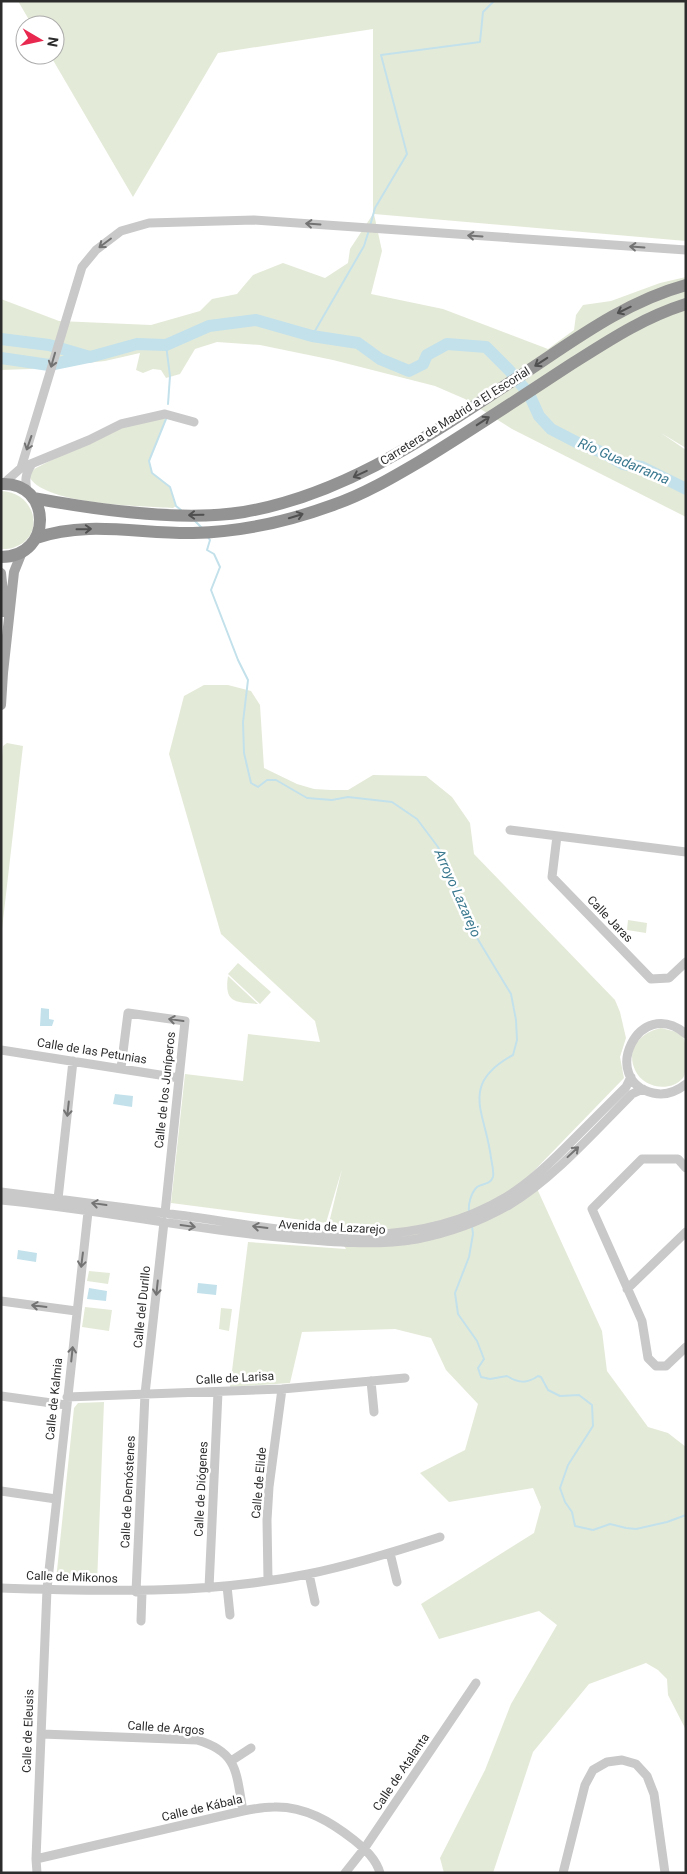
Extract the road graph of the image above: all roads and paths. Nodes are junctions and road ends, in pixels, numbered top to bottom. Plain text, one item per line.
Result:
1 (686, 250) edge
2 (686, 285) edge
3 (686, 304) edge
4 (194, 422) dead end
5 (34, 462) junction
6 (21, 468) junction
7 (2, 484) edge
8 (30, 495) junction
9 (36, 538) junction
10 (22, 552) junction
11 (1, 557) edge
12 (1, 573) edge
13 (1, 631) edge
14 (1, 705) edge
15 (510, 830) dead end
16 (557, 836) junction
17 (686, 852) edge
18 (686, 962) edge
19 (684, 1030) edge
20 (1, 1050) edge
21 (73, 1061) junction
22 (121, 1068) junction
23 (631, 1077) junction
24 (179, 1078) junction
25 (684, 1088) edge
26 (643, 1089) junction
27 (686, 1168) edge
28 (535, 1183) junction
29 (1, 1192) edge
30 (58, 1199) junction
31 (1, 1200) edge
32 (88, 1212) junction
33 (164, 1218) junction
34 (686, 1232) edge
35 (628, 1289) junction
36 (1, 1302) edge
37 (76, 1311) junction
38 (686, 1347) edge
39 (404, 1378) dead end
40 (371, 1381) junction
41 (282, 1389) junction
42 (218, 1392) junction
43 (145, 1394) junction
44 (1, 1396) edge
45 (66, 1401) junction
46 (374, 1412) dead end
47 (1, 1491) edge
48 (56, 1499) junction
49 (440, 1538) dead end
50 (390, 1553) junction
51 (309, 1574) junction
52 (268, 1580) junction
53 (397, 1582) dead end
54 (227, 1586) junction
55 (1, 1588) edge
56 (209, 1588) junction
57 (47, 1589) junction
58 (138, 1592) junction
59 (315, 1602) dead end
60 (230, 1616) dead end
61 (141, 1621) dead end
62 (476, 1683) dead end
63 (42, 1734) junction
64 (251, 1748) dead end
65 (231, 1761) junction
66 (243, 1810) junction
67 (364, 1849) junction
68 (36, 1859) junction
69 (37, 1873) edge
70 (344, 1873) edge
71 (380, 1873) edge
72 (563, 1873) edge
73 (665, 1873) edge

1 -> 6 street
2 -> 8 highway, Carretera de Madrid a El Escorial
9 -> 3 highway, Carretera de Madrid a El Escorial
4 - 5 street
5 - 6 street
5 - 8 street
6 - 7 street
7 - 8 highway, Carretera de Madrid a El Escorial
8 - 9 highway
9 - 10 highway
10 - 11 highway
10 - 14 main road
12 - 13 main road
15 - 16 street
16 - 17 street
16 - 18 street, Calle Jaras
19 - 23 street
20 - 21 street, Calle de las Petunias
21 - 22 street, Calle de las Petunias
21 -> 30 street
22 - 24 street, Calle de las Petunias
24 -> 22 street, Calle de los Juníperos
23 - 26 street
23 - 28 street, Avenida de Lazarejo
24 - 33 street, Calle de los Juníperos
25 - 26 street
28 -> 26 street, Avenida de Lazarejo
27 - 35 street
28 - 33 street, Avenida de Lazarejo
29 - 30 street, Avenida de Lazarejo
33 -> 30 street, Avenida de Lazarejo
31 - 32 street, Avenida de Lazarejo
32 - 33 street, Avenida de Lazarejo
32 -> 37 street, Calle de Kalmia
33 -> 43 street, Calle del Durillo
34 - 35 street
35 - 38 street
37 -> 36 street
45 -> 37 street, Calle de Kalmia
39 - 40 street, Calle de Larisa
40 - 41 street, Calle de Larisa
40 - 46 street
41 - 42 street, Calle de Larisa
41 - 52 street, Calle de Elide
42 - 43 street, Calle de Larisa
42 - 56 street, Calle de Diógenes
43 - 45 street, Calle de Larisa
43 - 58 street, Calle de Demóstenes
44 - 45 street, Calle de Larisa
45 - 48 street, Calle de Kalmia
47 - 48 street
48 - 57 street, Calle de Kalmia
49 - 50 street, Calle de Mikonos
50 - 51 street, Calle de Mikonos
50 - 53 street
51 - 52 street, Calle de Mikonos
51 - 59 street
52 - 54 street, Calle de Mikonos
54 - 56 street, Calle de Mikonos
54 - 60 street
55 - 57 street, Calle de Mikonos
56 - 58 street, Calle de Mikonos
57 - 58 street, Calle de Mikonos
57 - 63 street, Calle de Eleusis
58 - 61 street
62 - 67 street, Calle de Atalanta
63 - 65 street, Calle de Argos
63 - 68 street, Calle de Eleusis
64 - 65 street
65 - 66 street
66 - 67 street, Calle de Kábala
66 - 68 street, Calle de Kábala
67 - 70 street, Calle de Atalanta
67 - 71 street, Calle de Kábala
68 - 69 street, Calle de Eleusis
72 - 73 street

